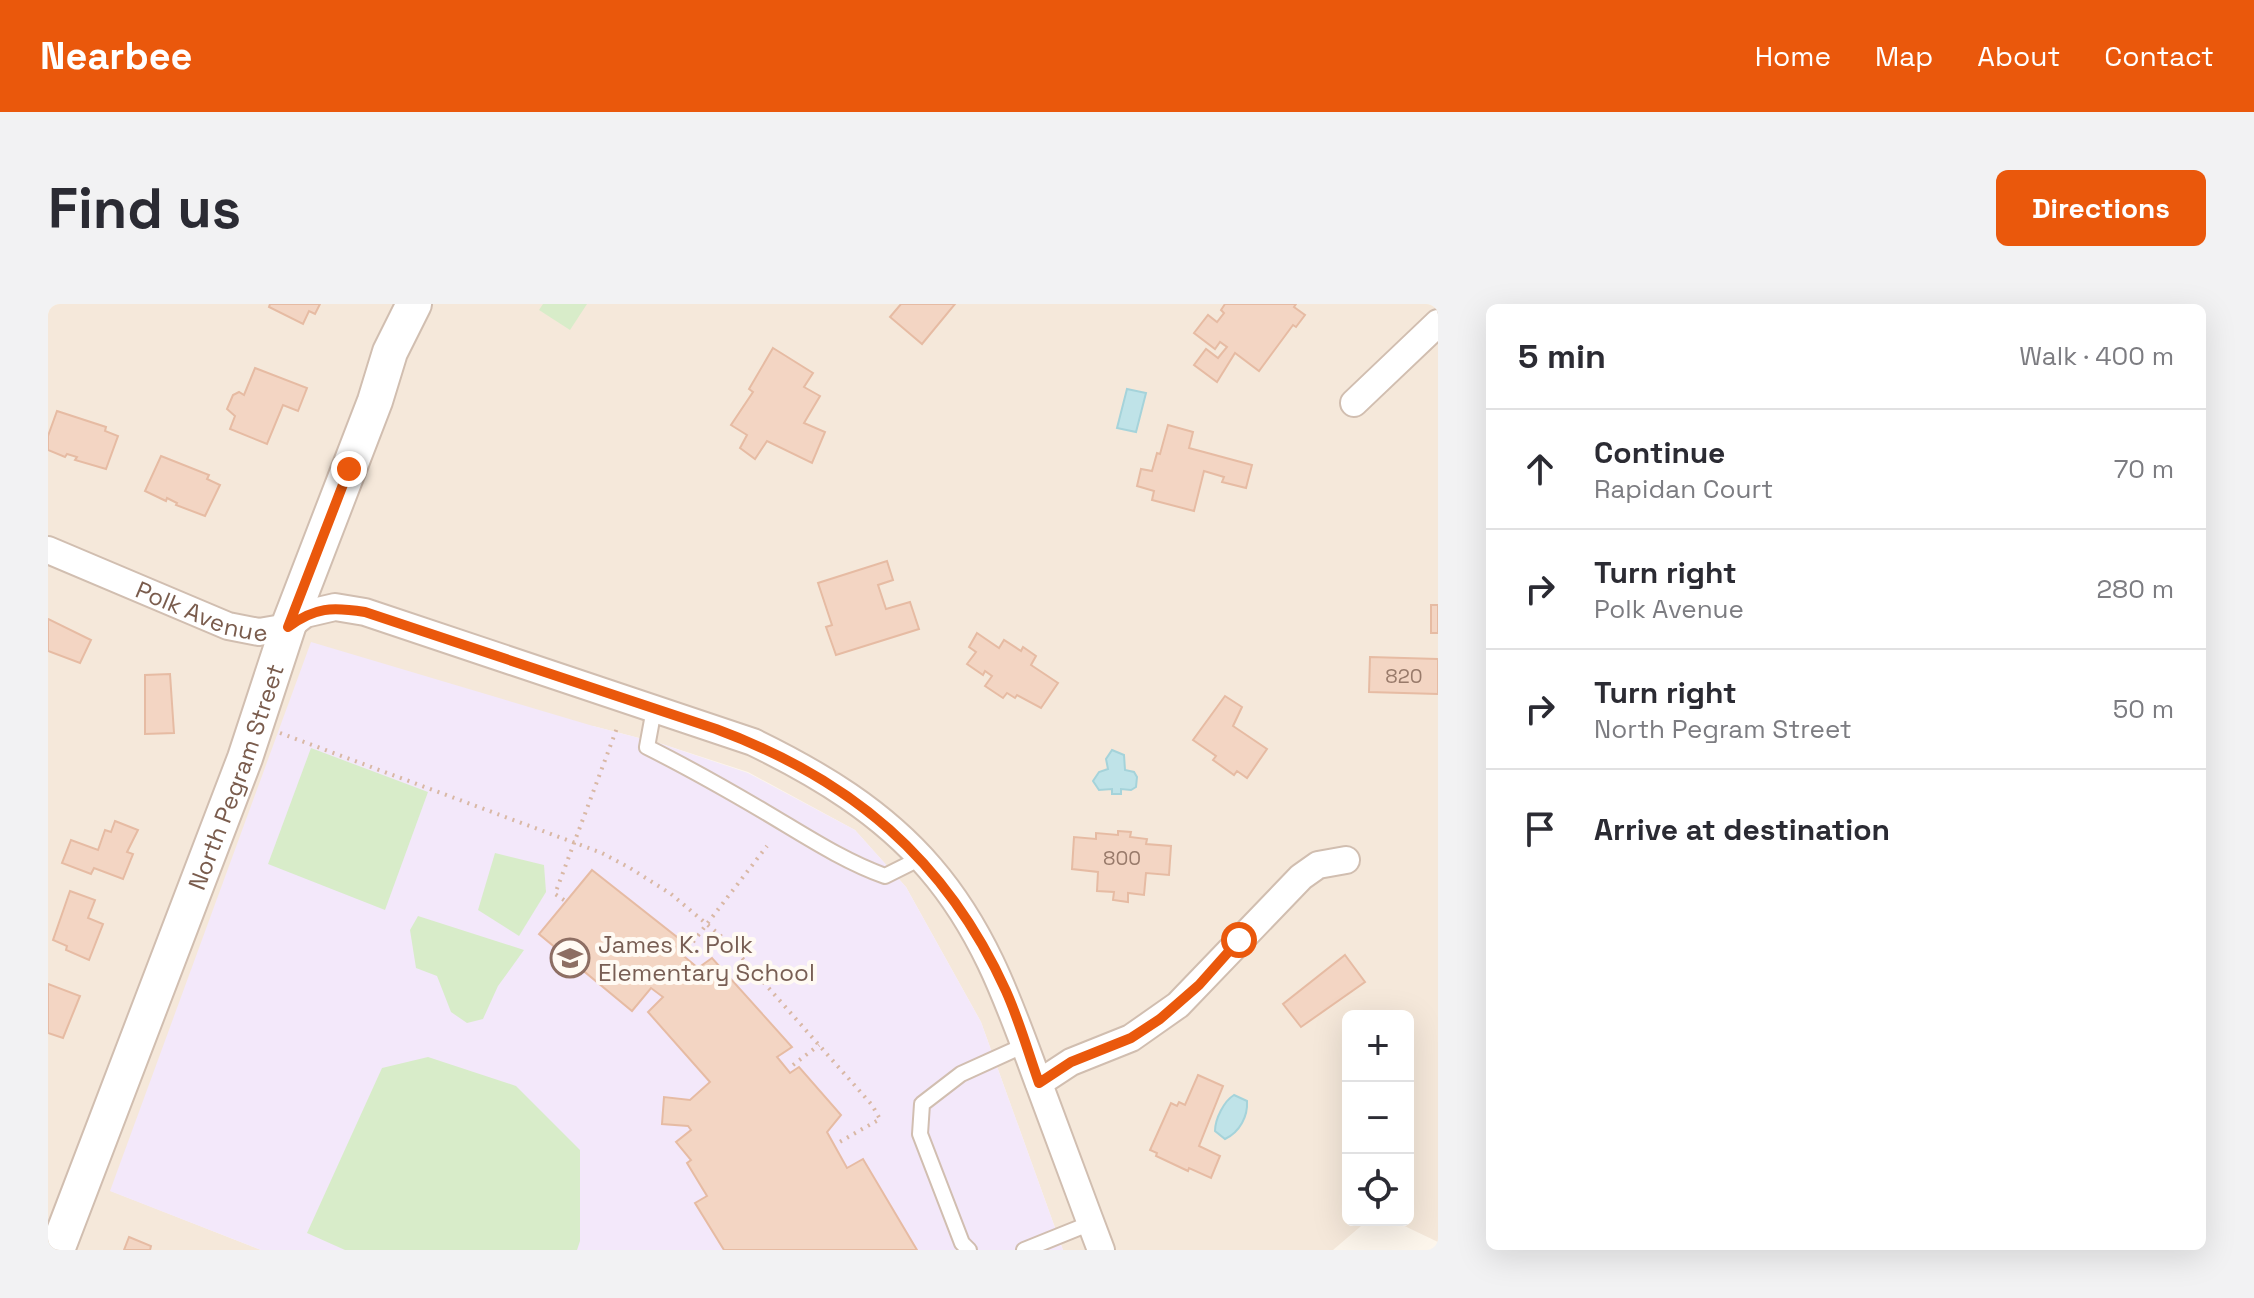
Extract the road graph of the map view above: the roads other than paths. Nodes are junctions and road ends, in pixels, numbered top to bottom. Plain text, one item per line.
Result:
1 (414, 304) edge
2 (1438, 323) edge
3 (1354, 403) dead end
4 (48, 550) edge
5 (288, 627) junction
6 (654, 709) junction
7 (921, 858) junction
8 (1346, 860) dead end
9 (1025, 1045) junction
10 (1039, 1083) junction
11 (1091, 1223) junction
12 (57, 1250) edge
13 (969, 1250) edge
14 (1024, 1250) edge
15 (1101, 1250) edge

1 - 5 street, North Pegram Street
2 - 3 street
4 - 5 street, Polk Avenue
5 - 6 street, Polk Avenue
5 - 12 street, North Pegram Street
6 - 7 street, Polk Avenue
6 - 7 lane
7 - 9 street, Polk Avenue
8 - 10 street
9 - 10 street, Polk Avenue
9 - 13 lane
10 - 11 street, Polk Avenue
11 - 14 lane
11 - 15 street, Polk Avenue

